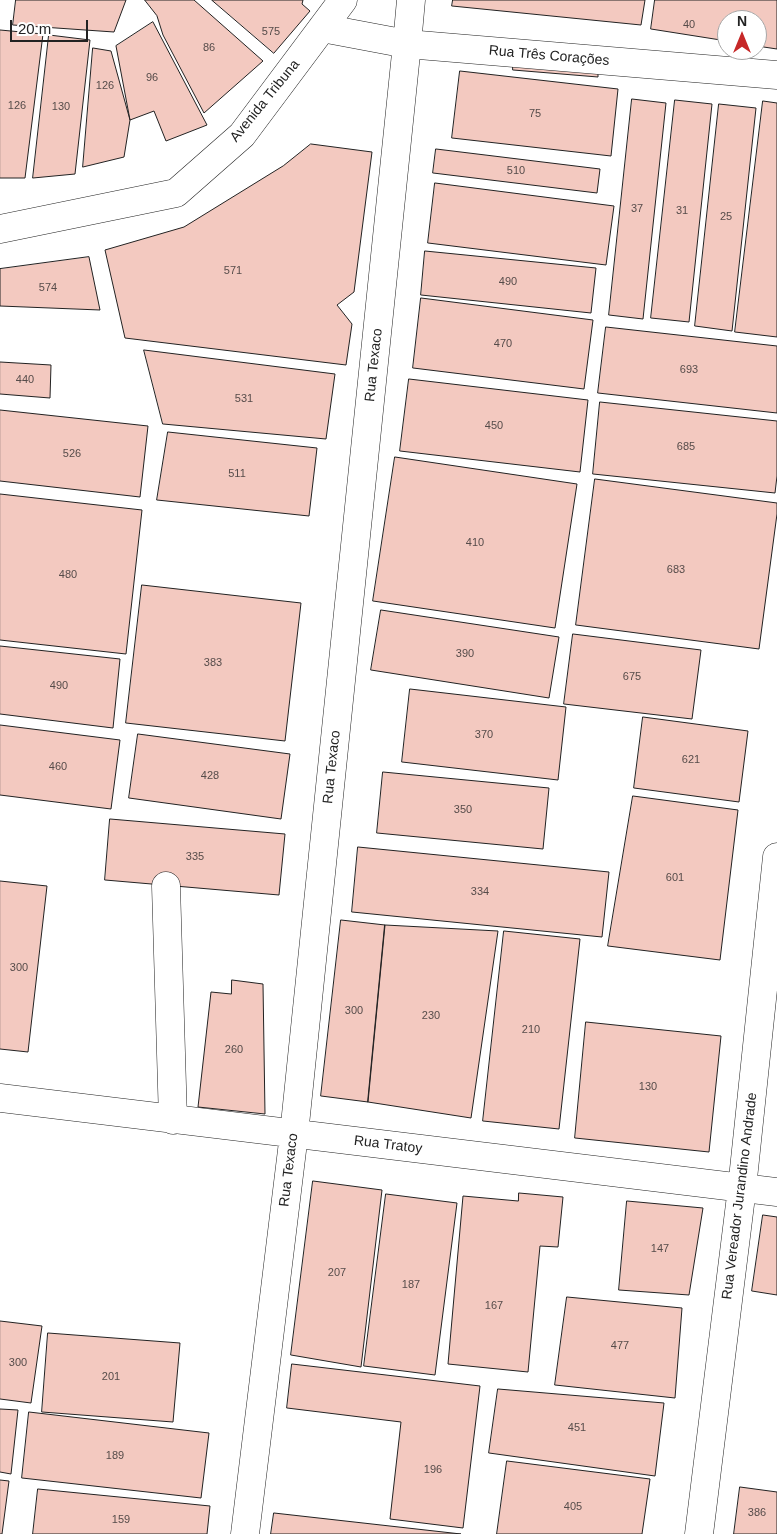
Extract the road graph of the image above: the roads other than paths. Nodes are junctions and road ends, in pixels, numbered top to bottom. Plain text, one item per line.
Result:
1 (343, 0) edge
2 (411, 0) edge
3 (322, 28) junction
4 (407, 44) junction
5 (777, 74) edge
6 (0, 229) edge
7 (777, 857) edge
8 (166, 886) dead end
9 (0, 1098) edge
10 (173, 1120) junction
11 (294, 1134) junction
12 (742, 1188) junction
13 (777, 1192) edge
14 (245, 1534) edge
15 (699, 1534) edge

1 - 3 street, Avenida Tribuna
2 - 4 street, Rua Texaco
3 - 4 street, Rua Três Corações
3 - 6 street, Avenida Tribuna
4 - 5 street, Rua Três Corações
4 - 11 street, Rua Texaco
7 - 12 street, Rua Vereador Jurandino Andrade
8 - 10 street
9 - 10 street, Rua Tratoy
10 - 11 street, Rua Tratoy
11 - 12 street, Rua Tratoy
11 - 14 street, Rua Texaco
12 - 13 street, Rua Tratoy
12 - 15 street, Rua Vereador Jurandino Andrade

